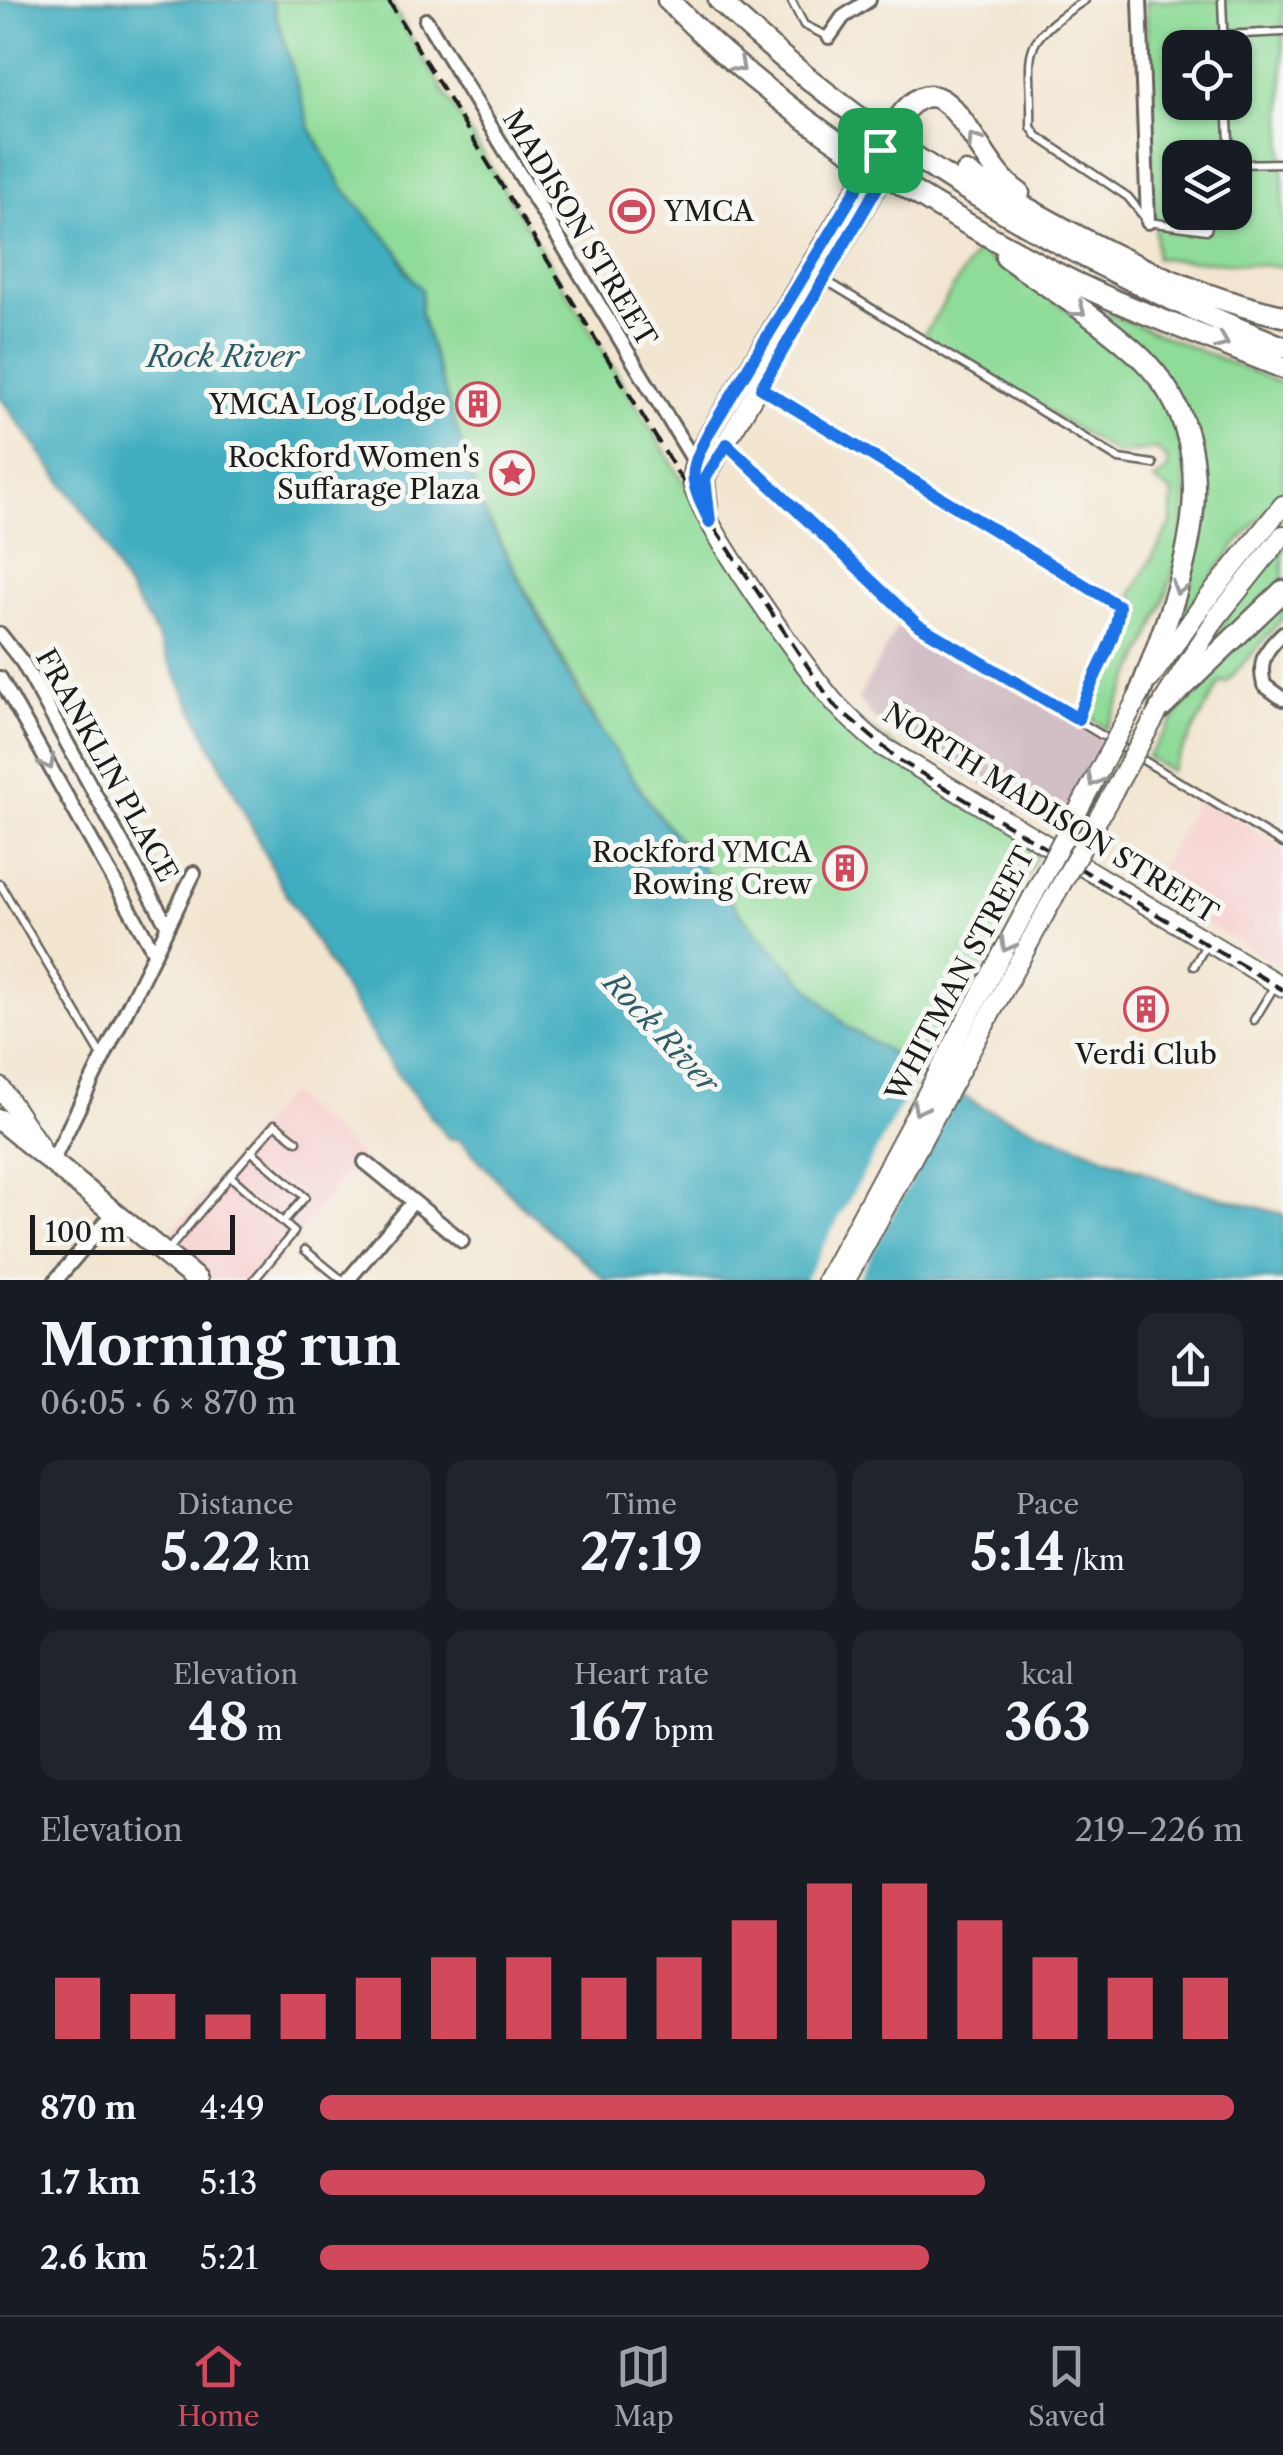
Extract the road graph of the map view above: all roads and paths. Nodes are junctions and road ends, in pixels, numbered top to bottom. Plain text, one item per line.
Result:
1 (668, 0) edge
2 (719, 0) edge
3 (790, 0) edge
4 (869, 0) edge
5 (1085, 0) edge
6 (1140, 0) edge
7 (1222, 0) edge
8 (426, 20) dead end
9 (1224, 30) edge
10 (1283, 32) edge
11 (1252, 34) edge
12 (830, 37) joint
13 (881, 156) junction
14 (1283, 163) edge
15 (1252, 164) edge
16 (914, 192) junction
17 (1148, 222) junction
18 (1162, 224) edge
19 (1100, 246) junction
20 (816, 274) junction
21 (1283, 316) edge
22 (1283, 347) edge
23 (1283, 368) edge
24 (742, 376) junction
25 (761, 388) junction
26 (710, 431) junction
27 (727, 444) junction
28 (694, 461) junction
29 (1153, 464) dead end
30 (1283, 505) edge
31 (710, 522) junction
32 (1283, 535) edge
33 (1283, 591) edge
34 (1119, 606) joint
35 (1283, 633) edge
36 (0, 634) edge
37 (0, 678) edge
38 (1140, 693) junction
39 (1283, 699) edge
40 (1160, 710) junction
41 (1078, 719) junction
42 (1283, 844) edge
43 (194, 873) dead end
44 (0, 884) edge
45 (1040, 903) junction
46 (167, 925) junction
47 (1208, 942) junction
48 (154, 952) junction
49 (1194, 966) dead end
50 (1280, 985) edge
51 (990, 995) junction
52 (1254, 1020) dead end
53 (103, 1059) junction
54 (0, 1087) edge
55 (2, 1125) edge
56 (297, 1141) dead end
57 (251, 1151) junction
58 (50, 1160) junction
59 (365, 1162) dead end
60 (230, 1176) junction
61 (413, 1202) junction
62 (113, 1213) junction
63 (283, 1222) junction
64 (462, 1241) dead end
65 (306, 1250) dead end
66 (165, 1254) junction
67 (56, 1280) edge
68 (197, 1280) edge
69 (254, 1280) edge
70 (345, 1280) edge
71 (827, 1280) edge
72 (846, 1280) edge

1 -> 13 main road
2 - 13 main road
3 - 12 lane
4 - 12 street
5 - 17 lane
6 - 17 street
7 - 9 lane
8 - 28 street, MADISON STREET
10 - 11 lane
13 - 16 main road
13 - 19 main road
19 -> 13 main road
13 - 20 main road
13 - 22 main road
14 - 15 lane
16 -> 23 main road
16 -> 38 main road
17 - 18 lane
19 - 21 main road
20 - 24 main road
20 - 25 main road
20 - 29 lane
24 - 25 street
24 - 26 main road
25 - 27 main road
25 - 34 street
26 - 27 lane
26 - 28 main road
27 - 31 main road
27 - 41 lane
28 - 31 main road, NORTH MADISON STREET
30 - 38 main road, WHITMAN STREET
31 - 47 main road, NORTH MADISON STREET
32 - 40 main road, WHITMAN STREET
33 - 40 main road
34 - 41 lane
35 - 39 street
36 - 46 street, FRANKLIN PLACE
37 -> 48 street, FRANKLIN PLACE
38 -> 45 main road, WHITMAN STREET, bridge
40 - 45 main road, WHITMAN STREET, bridge
41 - 42 lane
43 - 46 street, FRANKLIN PLACE
44 - 53 lane
45 - 51 main road, WHITMAN STREET
46 - 48 street, FRANKLIN PLACE
47 - 49 lane
47 - 50 main road, NORTH MADISON STREET
48 - 53 street, FRANKLIN PLACE
50 - 52 lane
51 -> 71 main road, WHITMAN STREET
51 - 72 main road, WHITMAN STREET
53 - 58 street, FRANKLIN PLACE
54 - 58 main road
55 - 58 main road
56 - 57 lane
57 - 60 lane
57 - 63 lane
58 - 62 main road
59 - 61 street
60 - 63 lane
60 - 66 lane
61 - 64 street
61 - 70 street
62 - 66 main road
62 - 67 street
63 - 69 lane
65 - 70 lane
66 - 68 main road

